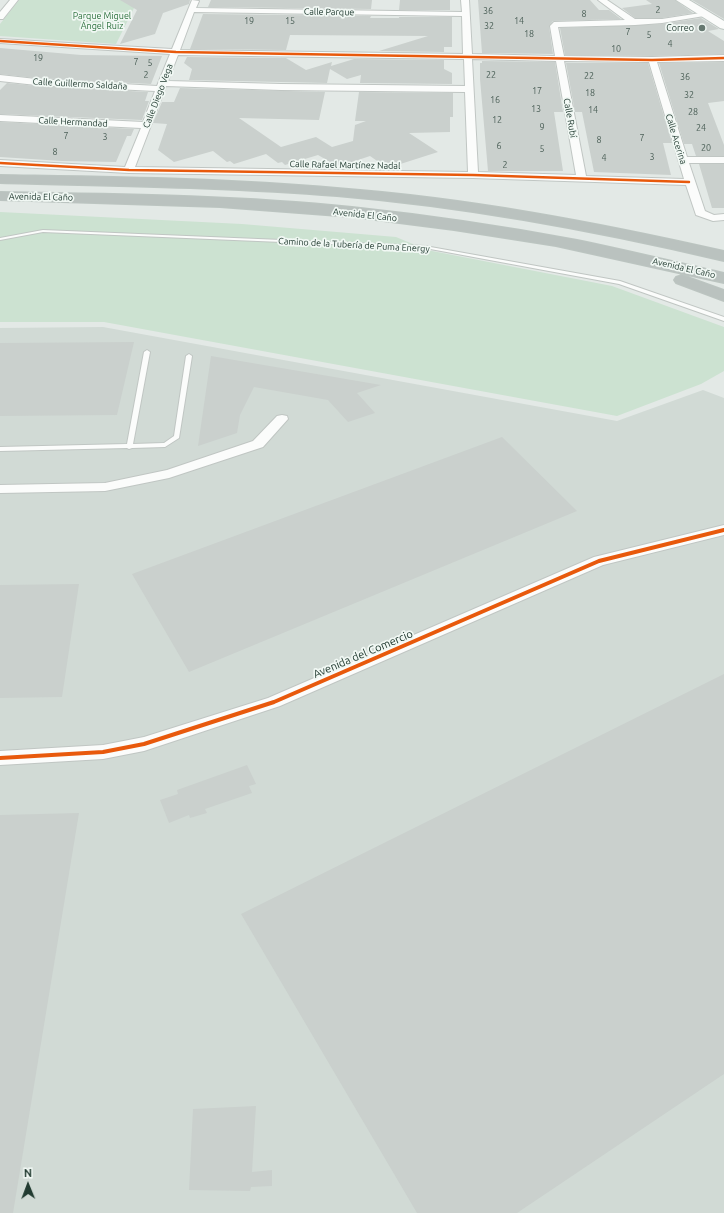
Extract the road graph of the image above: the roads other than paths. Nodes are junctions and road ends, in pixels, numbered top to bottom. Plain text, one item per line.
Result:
1 (196, 0) edge
2 (465, 0) edge
3 (602, 0) edge
4 (681, 0) edge
5 (11, 3) edge
6 (0, 6) edge
7 (192, 10) junction
8 (465, 14) junction
9 (704, 14) junction
10 (0, 17) edge
11 (635, 23) junction
12 (724, 26) edge
13 (0, 41) edge
14 (176, 52) junction
15 (468, 57) junction
16 (559, 58) junction
17 (724, 58) edge
18 (652, 60) junction
19 (0, 78) edge
20 (162, 86) junction
21 (470, 89) junction
22 (0, 118) edge
23 (147, 125) junction
24 (683, 160) junction
25 (724, 160) edge
26 (0, 163) edge
27 (129, 170) junction
28 (473, 175) junction
29 (581, 177) junction
30 (0, 179) edge
31 (689, 182) junction
32 (0, 196) edge
33 (724, 217) edge
34 (454, 225) junction
35 (0, 238) edge
36 (668, 242) junction
37 (724, 251) edge
38 (724, 256) edge
39 (724, 278) edge
40 (724, 296) edge
41 (724, 319) edge
42 (147, 352) dead end
43 (189, 356) dead end
44 (282, 419) dead end
45 (129, 447) junction
46 (0, 449) edge
47 (0, 489) edge
48 (724, 530) edge
49 (0, 758) edge

1 - 7 street, Calle Diego Vega
2 - 8 street
3 - 11 street
4 - 9 main road
5 - 6 street
5 - 10 street
7 - 8 street, Calle Parque
7 - 14 street, Calle Diego Vega
8 - 15 street
9 - 11 street
9 - 12 main road
11 - 16 street, Calle Rubí
13 - 14 street
14 - 15 street
14 - 20 street, Calle Diego Vega
15 - 16 street
15 - 21 street
16 - 18 street
16 - 29 street, Calle Rubí
17 - 18 street
18 - 24 street, Calle Acerina
19 - 20 street, Calle Guillermo Saldaña
20 - 21 street, Calle Guillermo Saldaña
20 - 23 street, Calle Diego Vega
21 - 28 street
22 - 23 street, Calle Hermandad
23 - 27 street, Calle Diego Vega
24 - 25 street
24 - 31 street, Calle Acerina
26 - 27 street, Calle Rafael Martínez Nadal
27 - 28 street, Calle Rafael Martínez Nadal
28 - 29 street, Calle Rafael Martínez Nadal
29 - 31 street, Calle Rafael Martínez Nadal
30 - 36 highway, Avenida El Caño
31 - 33 street, Calle Acerina
32 - 34 highway, Avenida El Caño
34 - 39 highway, Avenida El Caño
34 - 40 highway
35 - 41 lane, Camino de la Tubería de Puma Energy
36 - 37 highway
36 - 38 highway, Avenida El Caño
42 - 45 lane
43 - 45 lane
44 - 47 street
45 - 46 lane
48 - 49 street, Avenida del Comercio

